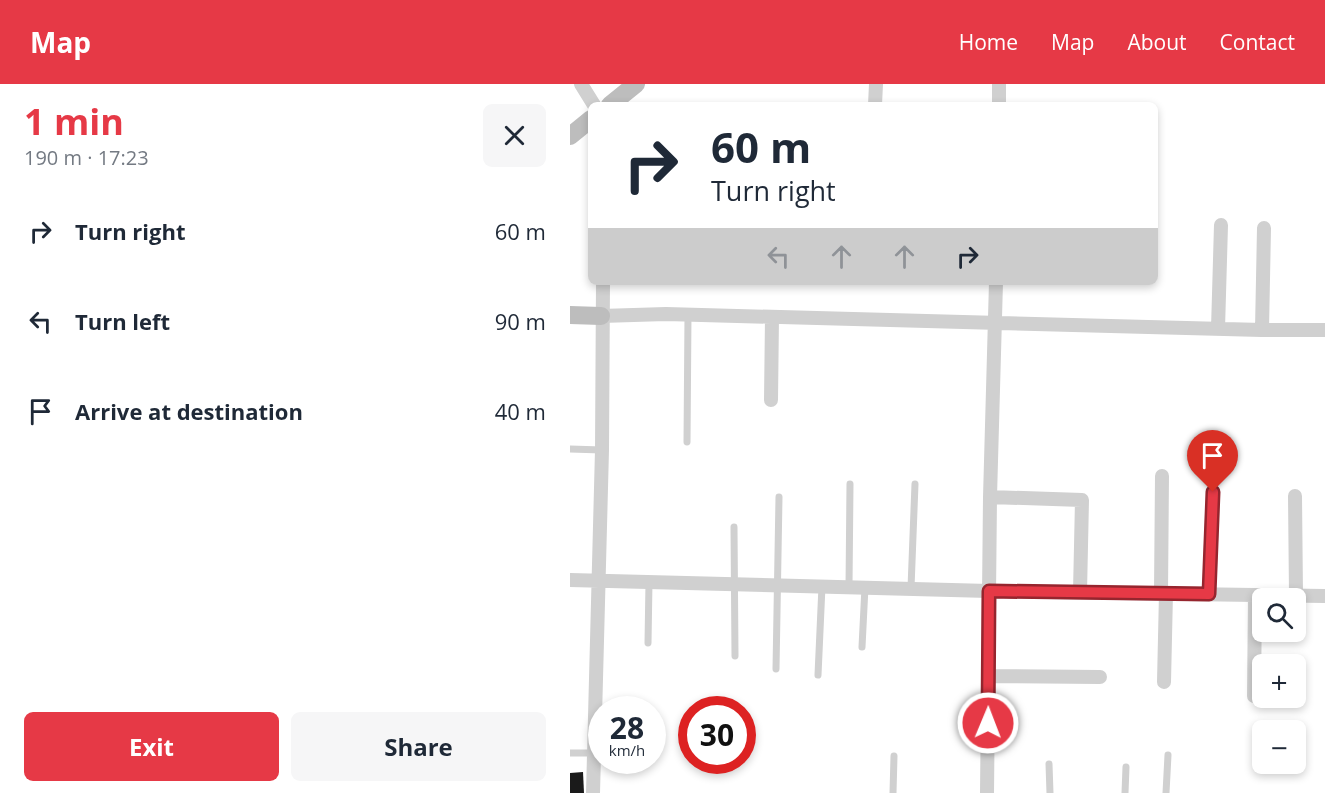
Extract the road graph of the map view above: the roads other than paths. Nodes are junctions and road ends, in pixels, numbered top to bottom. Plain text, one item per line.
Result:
1 (580, 84) edge
2 (636, 84) edge
3 (876, 84) edge
4 (999, 84) edge
5 (592, 102) edge
6 (620, 102) edge
7 (875, 102) edge
8 (999, 102) edge
9 (588, 121) edge
10 (570, 136) edge
11 (1221, 225) dead end
12 (1264, 228) dead end
13 (603, 285) edge
14 (996, 285) edge
15 (570, 315) edge
16 (688, 315) junction
17 (601, 316) junction
18 (772, 317) junction
19 (995, 323) junction
20 (1218, 329) junction
21 (1262, 330) junction
22 (1325, 330) edge
23 (771, 400) dead end
24 (687, 442) dead end
25 (570, 449) edge
26 (602, 450) junction
27 (1162, 476) dead end
28 (850, 484) dead end
29 (915, 484) dead end
30 (1213, 492) dead end
31 (1295, 496) dead end
32 (779, 497) dead end
33 (990, 497) junction
34 (734, 527) dead end
35 (570, 580) edge
36 (598, 581) junction
37 (649, 582) junction
38 (735, 584) junction
39 (777, 585) junction
40 (822, 586) junction
41 (849, 587) junction
42 (865, 587) junction
43 (911, 588) junction
44 (1296, 588) edge
45 (989, 591) junction
46 (1080, 592) junction
47 (1164, 593) junction
48 (1209, 594) junction
49 (1252, 595) edge
50 (1306, 595) edge
51 (1325, 596) edge
52 (648, 643) dead end
53 (862, 647) dead end
54 (735, 656) dead end
55 (776, 669) dead end
56 (818, 675) dead end
57 (989, 676) junction
58 (1100, 677) dead end
59 (1164, 682) dead end
60 (595, 696) edge
61 (570, 753) edge
62 (588, 753) edge
63 (1168, 755) dead end
64 (894, 756) dead end
65 (1049, 764) dead end
66 (1126, 767) dead end
67 (593, 774) edge
68 (593, 793) edge
69 (893, 793) edge
70 (987, 793) edge
71 (1050, 793) edge
72 (1125, 793) edge
73 (1166, 793) edge

1 - 5 street
2 - 6 main road
3 - 7 street
4 - 8 street
9 - 10 main road
11 - 20 street
12 - 21 street
13 - 17 street
14 - 19 street
15 - 17 main road
16 - 17 street
16 - 18 street
16 - 24 lane
17 - 26 street
18 - 19 street
18 - 23 street
19 - 20 street
19 - 33 street
20 - 21 street
21 - 22 street
25 - 26 lane
26 - 36 street
27 - 47 street
28 - 41 lane
29 - 43 lane
30 - 48 street
31 - 44 street
32 - 39 lane
33 - 45 street
33 - 46 street
34 - 38 lane
35 - 36 street
36 - 37 street
36 - 60 street
37 - 38 street
37 - 52 lane
38 - 39 street
38 - 54 lane
39 - 40 street
39 - 55 lane
40 - 41 street
40 - 56 lane
41 - 42 street
42 - 43 street
42 - 53 lane
43 - 45 street
45 - 46 street
45 - 57 street
46 - 47 street
47 - 48 street
47 - 59 street
48 - 49 street
50 - 51 street
57 - 58 street
57 - 70 street
61 - 62 lane
63 - 73 lane
64 - 69 lane
65 - 71 lane
66 - 72 lane
67 - 68 street

